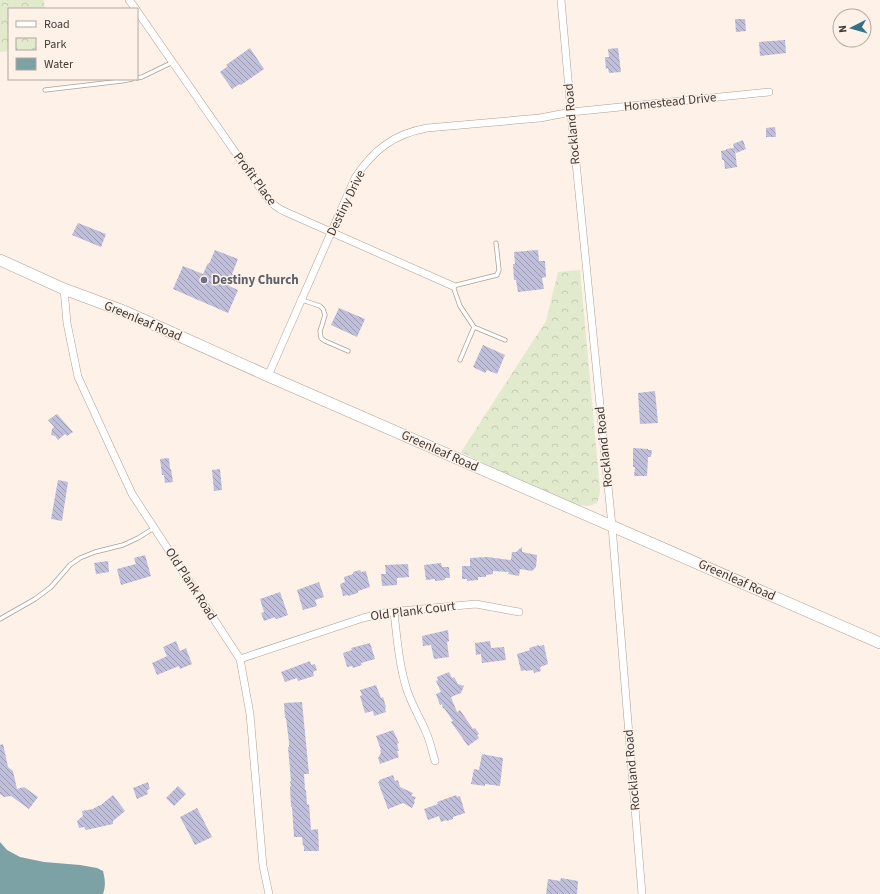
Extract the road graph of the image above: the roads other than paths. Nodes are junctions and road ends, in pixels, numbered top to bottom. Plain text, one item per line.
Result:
1 (561, 0) edge
2 (138, 13) edge
3 (173, 62) junction
4 (138, 78) edge
5 (103, 80) edge
6 (122, 80) edge
7 (103, 84) junction
8 (45, 90) dead end
9 (769, 92) dead end
10 (570, 112) junction
11 (331, 232) junction
12 (496, 243) dead end
13 (0, 260) edge
14 (453, 286) junction
15 (64, 289) junction
16 (302, 300) junction
17 (474, 327) junction
18 (505, 340) dead end
19 (348, 351) dead end
20 (460, 360) dead end
21 (268, 376) junction
22 (612, 526) junction
23 (154, 528) junction
24 (394, 612) junction
25 (519, 612) dead end
26 (0, 619) edge
27 (880, 643) edge
28 (240, 659) junction
29 (435, 761) dead end
30 (269, 894) edge
31 (642, 894) edge

1 - 10 street, Rockland Road
2 - 3 street, Profit Place
3 - 4 lane
3 - 11 street, Profit Place
5 - 7 lane
6 - 7 lane
7 - 8 lane
9 - 10 street, Homestead Drive
10 - 11 street, Destiny Drive
10 - 22 street, Rockland Road
11 - 14 street, Profit Place
11 - 16 street, Destiny Drive
12 - 14 lane
13 - 15 main road, Greenleaf Road
14 - 17 lane
15 - 21 main road, Greenleaf Road
15 - 23 street, Old Plank Road
16 - 19 lane
16 - 21 street, Destiny Drive
17 - 18 lane
17 - 20 lane
21 - 22 main road, Greenleaf Road
22 - 27 main road, Greenleaf Road
22 - 31 street, Rockland Road
23 - 26 lane
23 - 28 street, Old Plank Road
24 - 25 street, Old Plank Court
24 - 28 street, Old Plank Court
24 - 29 street
28 - 30 street, Old Plank Road

